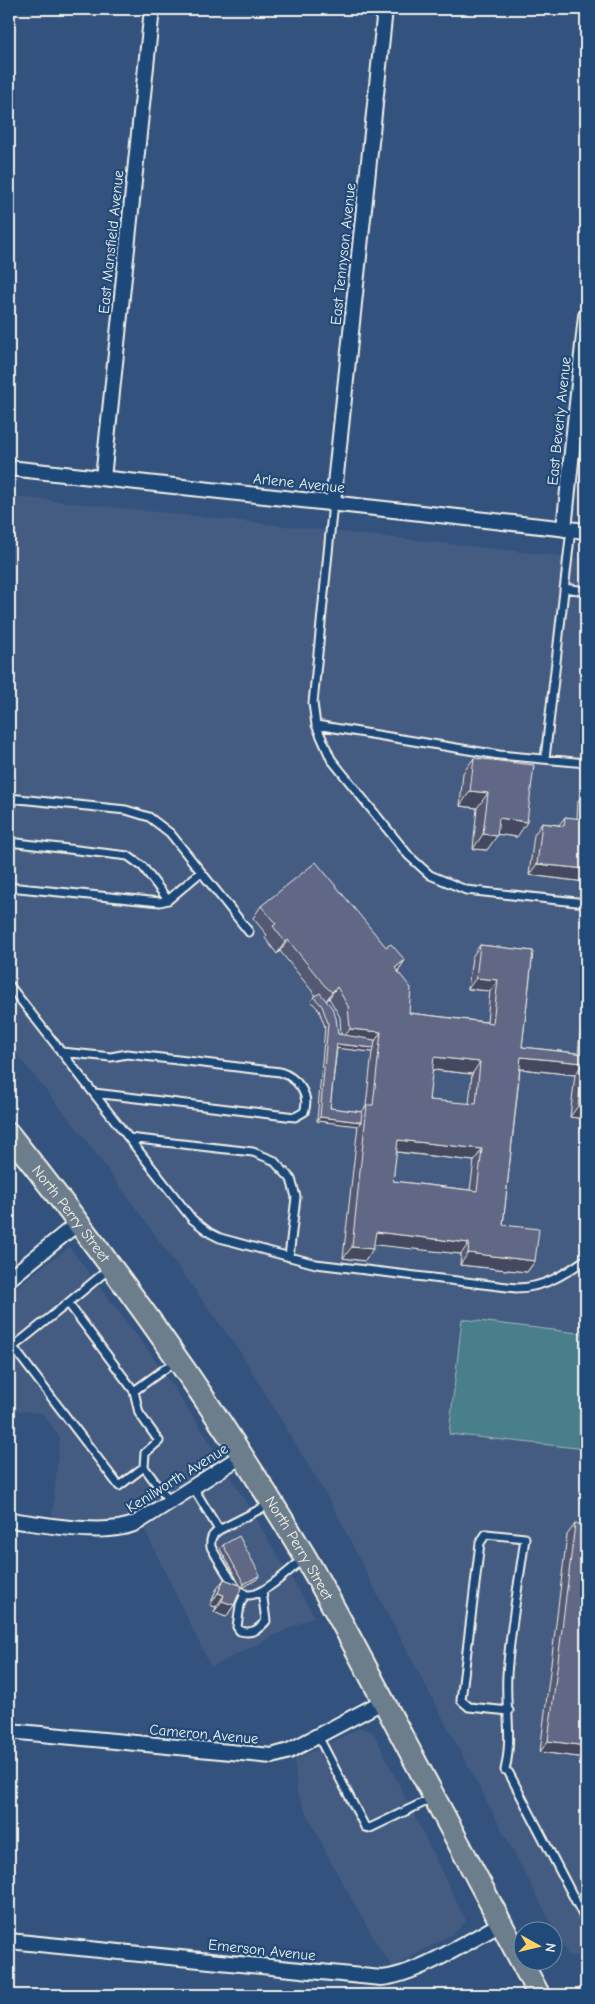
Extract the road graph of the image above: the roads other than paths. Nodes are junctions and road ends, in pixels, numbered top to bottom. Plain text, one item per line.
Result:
1 (152, 9) edge
2 (385, 9) edge
3 (586, 316) edge
4 (9, 468) edge
5 (103, 478) junction
6 (333, 503) junction
7 (568, 529) junction
8 (586, 531) edge
9 (564, 588) junction
10 (586, 591) edge
11 (316, 725) junction
12 (545, 760) junction
13 (586, 763) edge
14 (10, 798) edge
15 (9, 828) edge
16 (9, 842) edge
17 (201, 872) junction
18 (9, 887) edge
19 (168, 900) junction
20 (586, 903) edge
21 (249, 932) dead end
22 (9, 985) edge
23 (61, 1052) junction
24 (94, 1093) junction
25 (9, 1134) edge
26 (129, 1138) junction
27 (79, 1222) junction
28 (289, 1257) junction
29 (586, 1259) edge
30 (112, 1266) junction
31 (9, 1279) edge
32 (68, 1304) junction
33 (178, 1359) junction
34 (134, 1391) junction
35 (243, 1456) junction
36 (144, 1467) junction
37 (193, 1487) junction
38 (170, 1502) junction
39 (272, 1503) junction
40 (9, 1520) edge
41 (219, 1530) junction
42 (305, 1557) junction
43 (262, 1591) junction
44 (245, 1594) junction
45 (384, 1701) junction
46 (509, 1711) junction
47 (9, 1731) edge
48 (318, 1736) junction
49 (435, 1798) junction
50 (586, 1921) edge
51 (501, 1924) junction
52 (9, 1941) edge
53 (539, 1995) edge

1 - 5 street, East Mansfield Avenue
2 - 6 street, East Tennyson Avenue
3 - 7 street, East Beverly Avenue
4 - 5 street, Arlene Avenue
5 - 6 street, Arlene Avenue
6 - 7 street, Arlene Avenue
6 - 11 lane
7 - 8 street, Arlene Avenue
7 - 9 lane
9 - 10 lane
9 - 12 lane
11 - 12 lane
11 - 20 lane
12 - 13 lane
14 - 15 lane
14 - 17 lane
16 - 19 lane
17 - 19 lane
17 - 21 lane
18 - 19 lane
22 - 23 lane
23 - 24 lane
23 - 24 lane
24 - 26 lane
25 - 27 main road, North Perry Street
26 - 28 lane
26 - 28 lane
27 - 30 main road, North Perry Street
27 - 31 street
28 - 29 lane
30 - 32 lane
30 - 33 main road, North Perry Street
32 - 34 lane
32 - 36 lane
33 - 34 lane
33 - 35 main road, North Perry Street
34 - 36 lane
35 - 37 street, Kenilworth Avenue
35 - 39 main road, North Perry Street
36 - 38 lane
37 - 38 street, Kenilworth Avenue
37 - 41 lane
38 - 40 street, Kenilworth Avenue
39 - 41 lane
39 - 42 main road, North Perry Street
41 - 44 lane
42 - 43 lane
42 - 45 main road, North Perry Street
43 - 44 lane
43 - 44 lane
45 - 48 street, Cameron Avenue
45 - 49 main road, North Perry Street
46 - 46 lane
46 - 50 lane
47 - 48 street, Cameron Avenue
48 - 49 lane
49 - 51 main road, North Perry Street
51 - 52 street, Emerson Avenue
51 - 53 main road, North Perry Street

